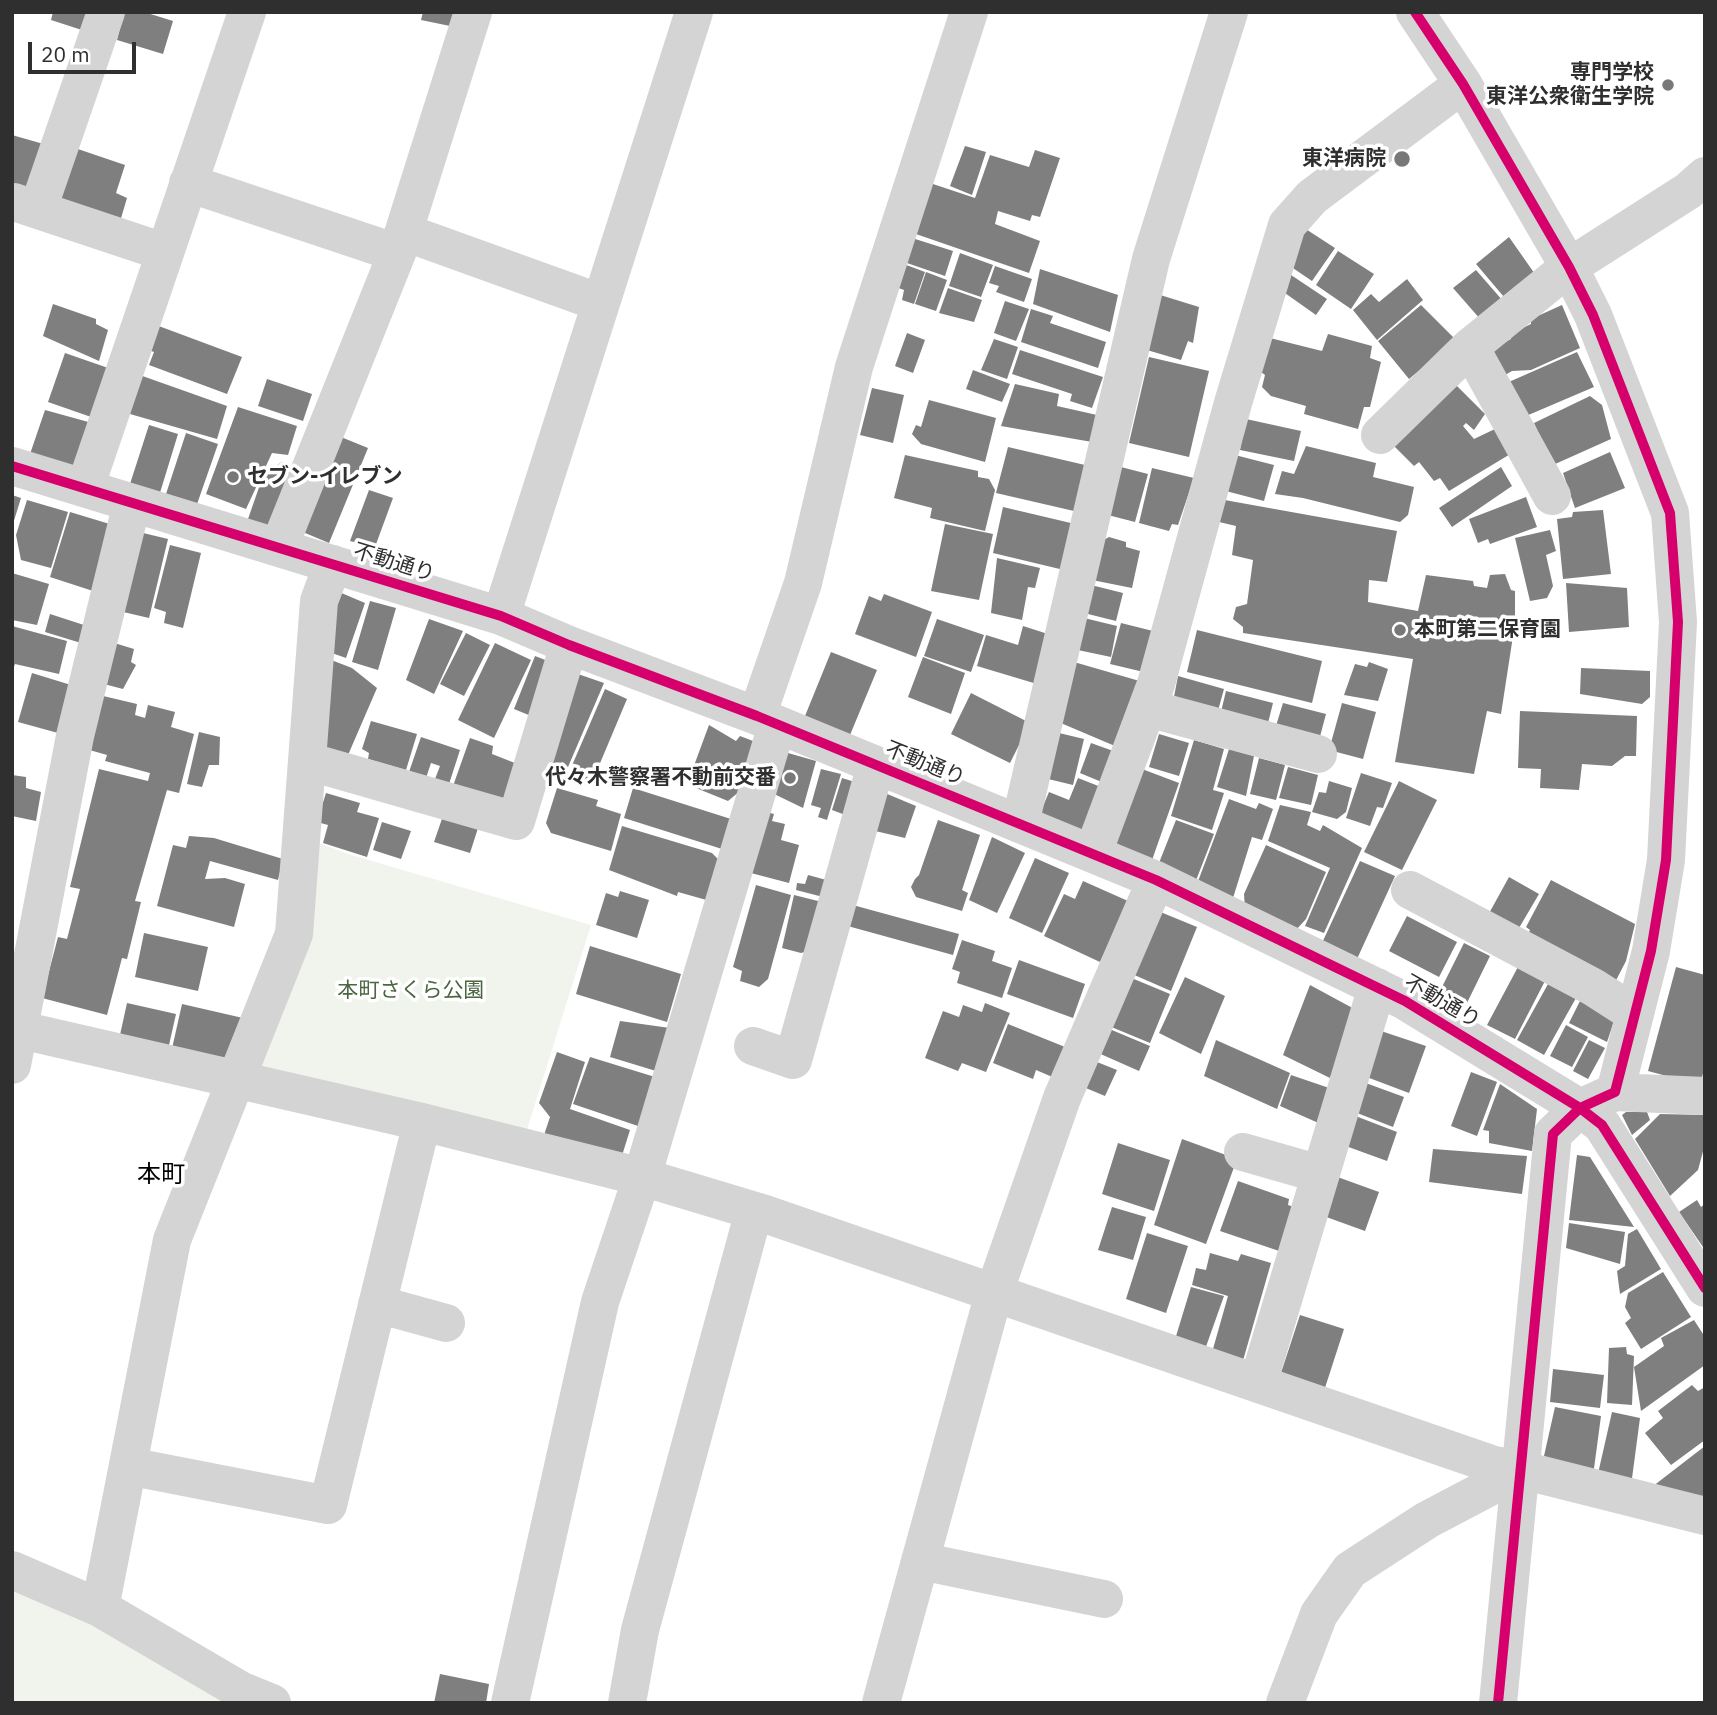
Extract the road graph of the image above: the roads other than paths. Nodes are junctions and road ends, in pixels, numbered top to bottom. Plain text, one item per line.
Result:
1 (106, 12) edge
2 (247, 12) edge
3 (472, 12) edge
4 (694, 12) edge
5 (969, 12) edge
6 (1229, 12) edge
7 (1415, 12) edge
8 (1463, 84) junction
9 (188, 183) junction
10 (1699, 193) edge
11 (25, 205) edge
12 (400, 243) junction
13 (164, 252) junction
14 (1569, 267) junction
15 (601, 303) junction
16 (1470, 347) junction
17 (1380, 435) dead end
18 (12, 466) edge
19 (85, 488) junction
20 (1552, 496) dead end
21 (132, 503) junction
22 (279, 547) junction
23 (333, 564) junction
24 (1690, 581) edge
25 (501, 616) junction
26 (569, 645) junction
27 (1147, 708) junction
28 (767, 721) junction
29 (1318, 754) dead end
30 (307, 761) junction
31 (876, 765) junction
32 (1020, 824) junction
33 (1093, 853) junction
34 (1156, 880) junction
35 (1410, 890) dead end
36 (1377, 987) junction
37 (1635, 1014) junction
38 (14, 1041) edge
39 (753, 1046) dead end
40 (236, 1078) junction
41 (1615, 1092) junction
42 (1705, 1096) edge
43 (1580, 1108) junction
44 (422, 1122) junction
45 (1243, 1152) dead end
46 (1320, 1174) junction
47 (642, 1177) junction
48 (754, 1211) junction
49 (1705, 1288) edge
50 (994, 1293) junction
51 (377, 1304) junction
52 (446, 1324) dead end
53 (1258, 1383) junction
54 (128, 1466) junction
55 (1522, 1470) junction
56 (1705, 1516) edge
57 (920, 1561) junction
58 (12, 1570) edge
59 (1104, 1599) dead end
60 (100, 1608) junction
61 (272, 1703) edge
62 (510, 1703) edge
63 (626, 1703) edge
64 (881, 1703) edge
65 (1284, 1703) edge
66 (1498, 1703) edge

1 - 11 street
2 - 9 street
3 - 12 street
4 - 15 street
5 - 28 street
6 - 32 street
7 - 8 street
8 - 14 street
8 - 27 street
9 - 12 street
9 - 13 street
10 - 14 street
11 - 13 street
12 - 15 street
12 - 22 street
13 - 19 street
14 - 16 street
14 - 24 street
15 - 25 street
16 - 17 street
16 - 20 street
18 - 19 street, 不動通り
19 - 21 street, 不動通り
21 - 22 street, 不動通り
21 - 38 street
22 - 23 street, 不動通り
23 - 25 street, 不動通り
23 - 30 street
24 - 37 street
25 - 26 street, 不動通り
26 - 28 street, 不動通り
26 - 30 street
27 - 29 street
27 - 33 street
28 - 31 street, 不動通り
28 - 47 street
30 - 40 street
31 - 32 street, 不動通り
31 - 39 street
32 - 33 street, 不動通り
33 - 34 street, 不動通り
34 - 36 street, 不動通り
34 - 50 street
35 - 37 street
36 - 43 street, 不動通り
36 - 46 street
37 - 41 street
38 - 40 street
40 - 44 street
40 - 54 street
41 - 42 street
41 - 43 street
43 - 49 street, 不動通り
43 - 55 street
44 - 47 street
44 - 51 street
45 - 46 street
46 - 53 street
47 - 48 street
47 - 62 street
48 - 50 street
48 - 63 street
50 - 53 street
50 - 57 street
51 - 52 street
51 - 54 street
53 - 55 street
54 - 60 street
55 - 56 street
55 - 65 street
55 - 66 street
57 - 59 street
57 - 64 street
58 - 60 street
60 - 61 street

